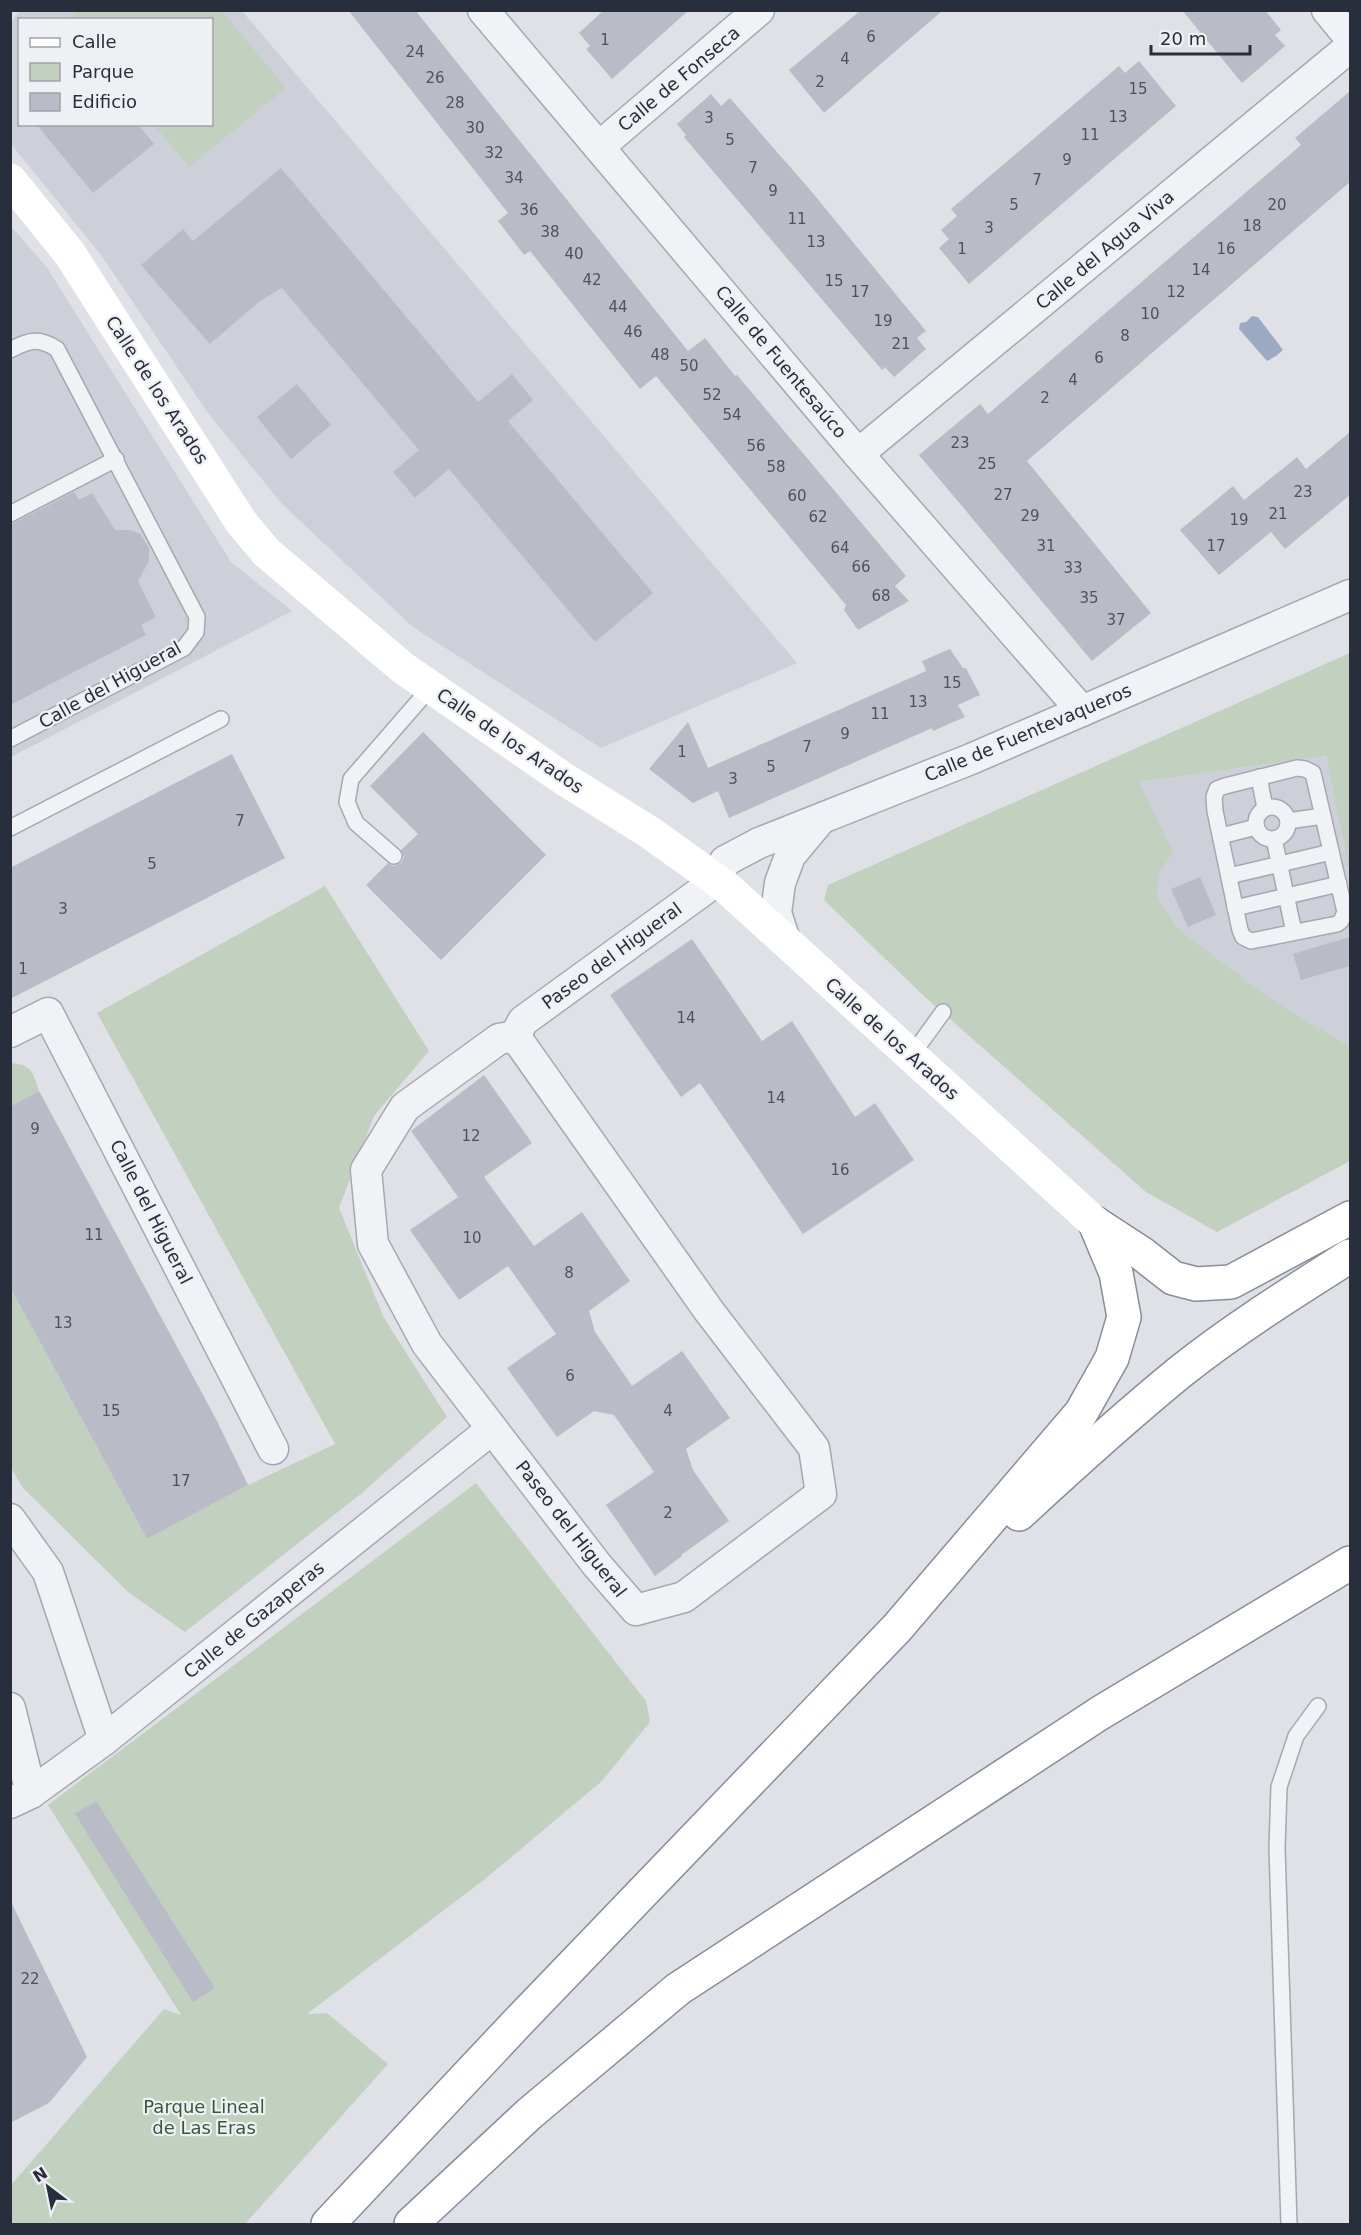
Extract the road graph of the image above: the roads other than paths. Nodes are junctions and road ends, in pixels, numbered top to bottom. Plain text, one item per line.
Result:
1 (483, 10) edge
2 (759, 10) edge
3 (1328, 10) edge
4 (1350, 38) edge
5 (1350, 47) edge
6 (599, 147) junction
7 (10, 180) edge
8 (10, 350) edge
9 (858, 454) junction
10 (116, 459) junction
11 (10, 514) edge
12 (1350, 595) edge
13 (431, 687) junction
14 (1082, 711) junction
15 (221, 719) dead end
16 (10, 739) edge
17 (1259, 777) junction
18 (1265, 808) junction
19 (1323, 816) junction
20 (821, 819) junction
21 (1288, 821) junction
22 (1256, 827) junction
23 (10, 828) edge
24 (1221, 836) junction
25 (1274, 839) junction
26 (1330, 852) junction
27 (394, 856) dead end
28 (1280, 864) junction
29 (1229, 876) junction
30 (716, 880) junction
31 (1339, 884) junction
32 (1286, 896) junction
33 (1235, 908) junction
34 (1294, 932) junction
35 (785, 940) junction
36 (943, 1012) dead end
37 (10, 1032) edge
38 (515, 1036) junction
39 (911, 1056) junction
40 (1350, 1218) edge
41 (1095, 1223) junction
42 (1350, 1256) edge
43 (492, 1429) junction
44 (273, 1449) dead end
45 (10, 1519) edge
46 (1350, 1563) edge
47 (897, 1628) junction
48 (1318, 1706) dead end
49 (10, 1708) edge
50 (104, 1740) junction
51 (21, 1798) edge
52 (328, 2224) edge
53 (411, 2224) edge
54 (1288, 2224) edge

1 - 6 street, Calle de Fuentesaúco
2 - 6 street, Calle de Fonseca
3 - 4 street
5 - 9 street, Calle del Agua Viva
6 - 9 street, Calle de Fuentesaúco
7 - 13 main road, Calle de los Arados
8 - 10 lane, Calle del Higueral
9 - 14 street, Calle de Fuentesaúco
10 - 11 lane
10 - 16 lane, Calle del Higueral
12 - 14 street, Calle de Fuentevaqueros
13 - 27 lane
13 - 30 main road, Calle de los Arados
14 - 20 street, Calle de Fuentevaqueros
15 - 23 lane
17 - 18 lane
17 - 19 lane
17 - 24 lane
18 - 21 lane
18 - 22 lane
19 - 21 lane
19 - 26 lane
20 - 30 street, Calle de Fuentevaqueros
20 - 35 street
21 - 25 lane
22 - 24 lane
22 - 25 lane
24 - 29 lane
25 - 28 lane
26 - 28 lane
26 - 31 lane
28 - 29 lane
28 - 32 lane
29 - 33 lane
30 - 35 main road, Calle de los Arados
30 - 38 street, Paseo del Higueral
31 - 32 lane
31 - 34 lane
32 - 33 lane
32 - 34 lane
33 - 34 lane
35 - 39 main road, Calle de los Arados
36 - 39 lane
37 - 44 street, Calle del Higueral
38 - 43 street, Paseo del Higueral
38 - 43 street, Paseo del Higueral
39 - 41 main road, Calle de los Arados
40 - 41 main road, Calle de los Arados
41 - 47 main road
42 - 47 main road
43 - 50 street, Calle de Gazaperas
45 - 50 street
46 - 53 main road
47 - 52 main road
48 - 54 lane
49 - 51 street
50 - 51 street, Calle de Gazaperas

